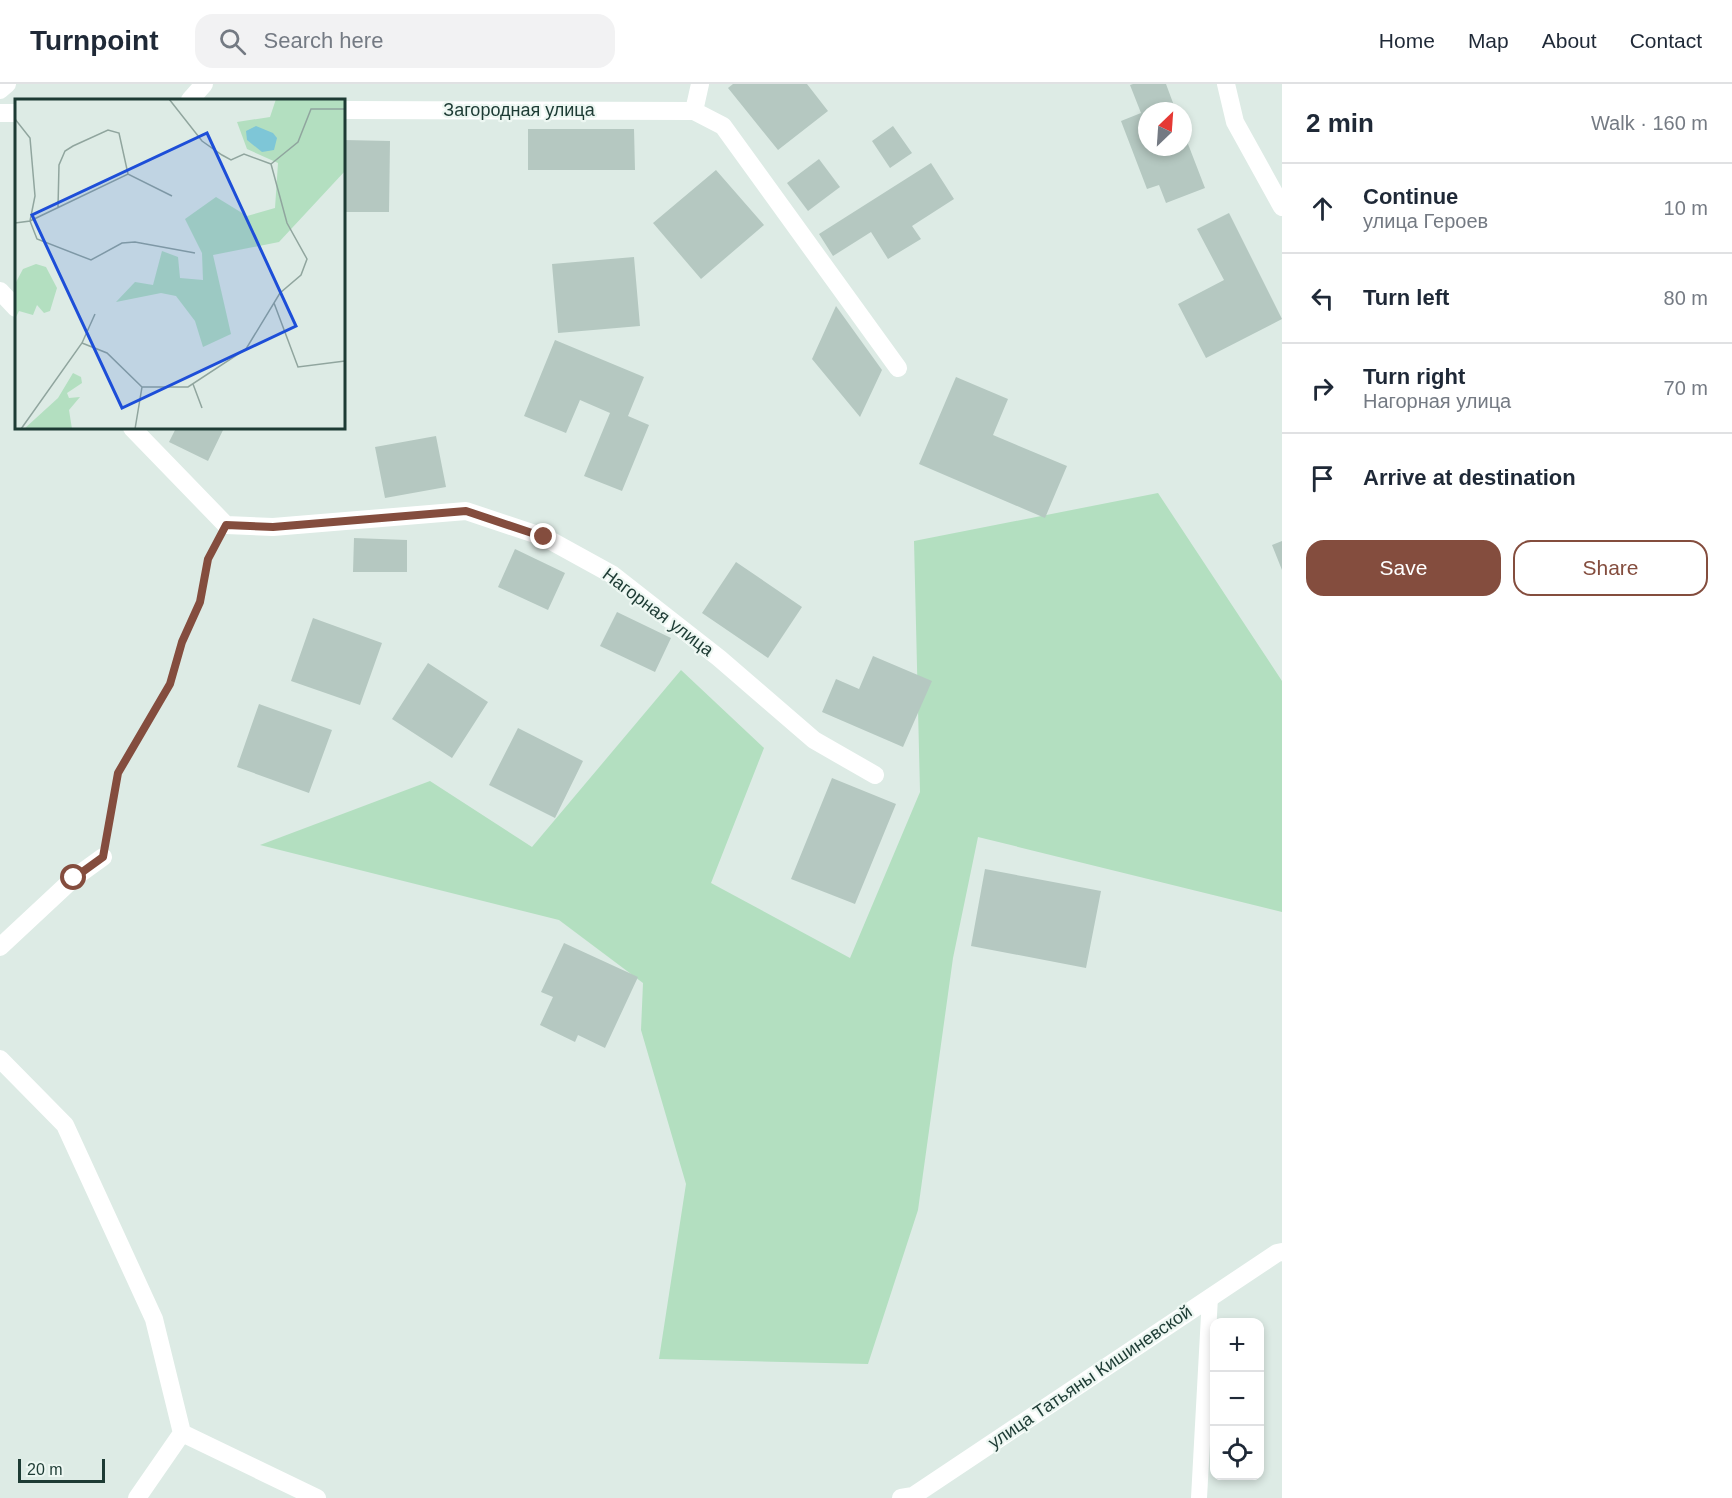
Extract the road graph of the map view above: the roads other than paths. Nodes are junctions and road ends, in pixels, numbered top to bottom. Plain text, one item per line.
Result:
1 (7, 84) edge
2 (204, 84) edge
3 (700, 84) edge
4 (1226, 84) edge
5 (0, 90) edge
6 (191, 99) edge
7 (345, 110) edge
8 (694, 111) junction
9 (1282, 207) edge
10 (0, 291) edge
11 (15, 307) edge
12 (897, 368) dead end
13 (133, 429) edge
14 (875, 775) dead end
15 (103, 857) road end
16 (0, 947) edge
17 (0, 1059) edge
18 (1280, 1253) edge
19 (1210, 1297) junction
20 (182, 1433) junction
21 (137, 1498) edge
22 (316, 1498) edge
23 (901, 1498) edge
24 (1199, 1498) edge

1 - 5 street
2 - 6 street
3 - 8 street
4 - 9 street
7 - 8 street, Загородная улица
8 - 12 street, Загородная улица
10 - 11 street
13 - 14 street, Нагорная улица
15 - 16 street
17 - 20 street
18 - 19 street, улица Татьяны Кишиневской
19 - 23 street, улица Татьяны Кишиневской
19 - 24 lane
20 - 21 street
20 - 22 street

